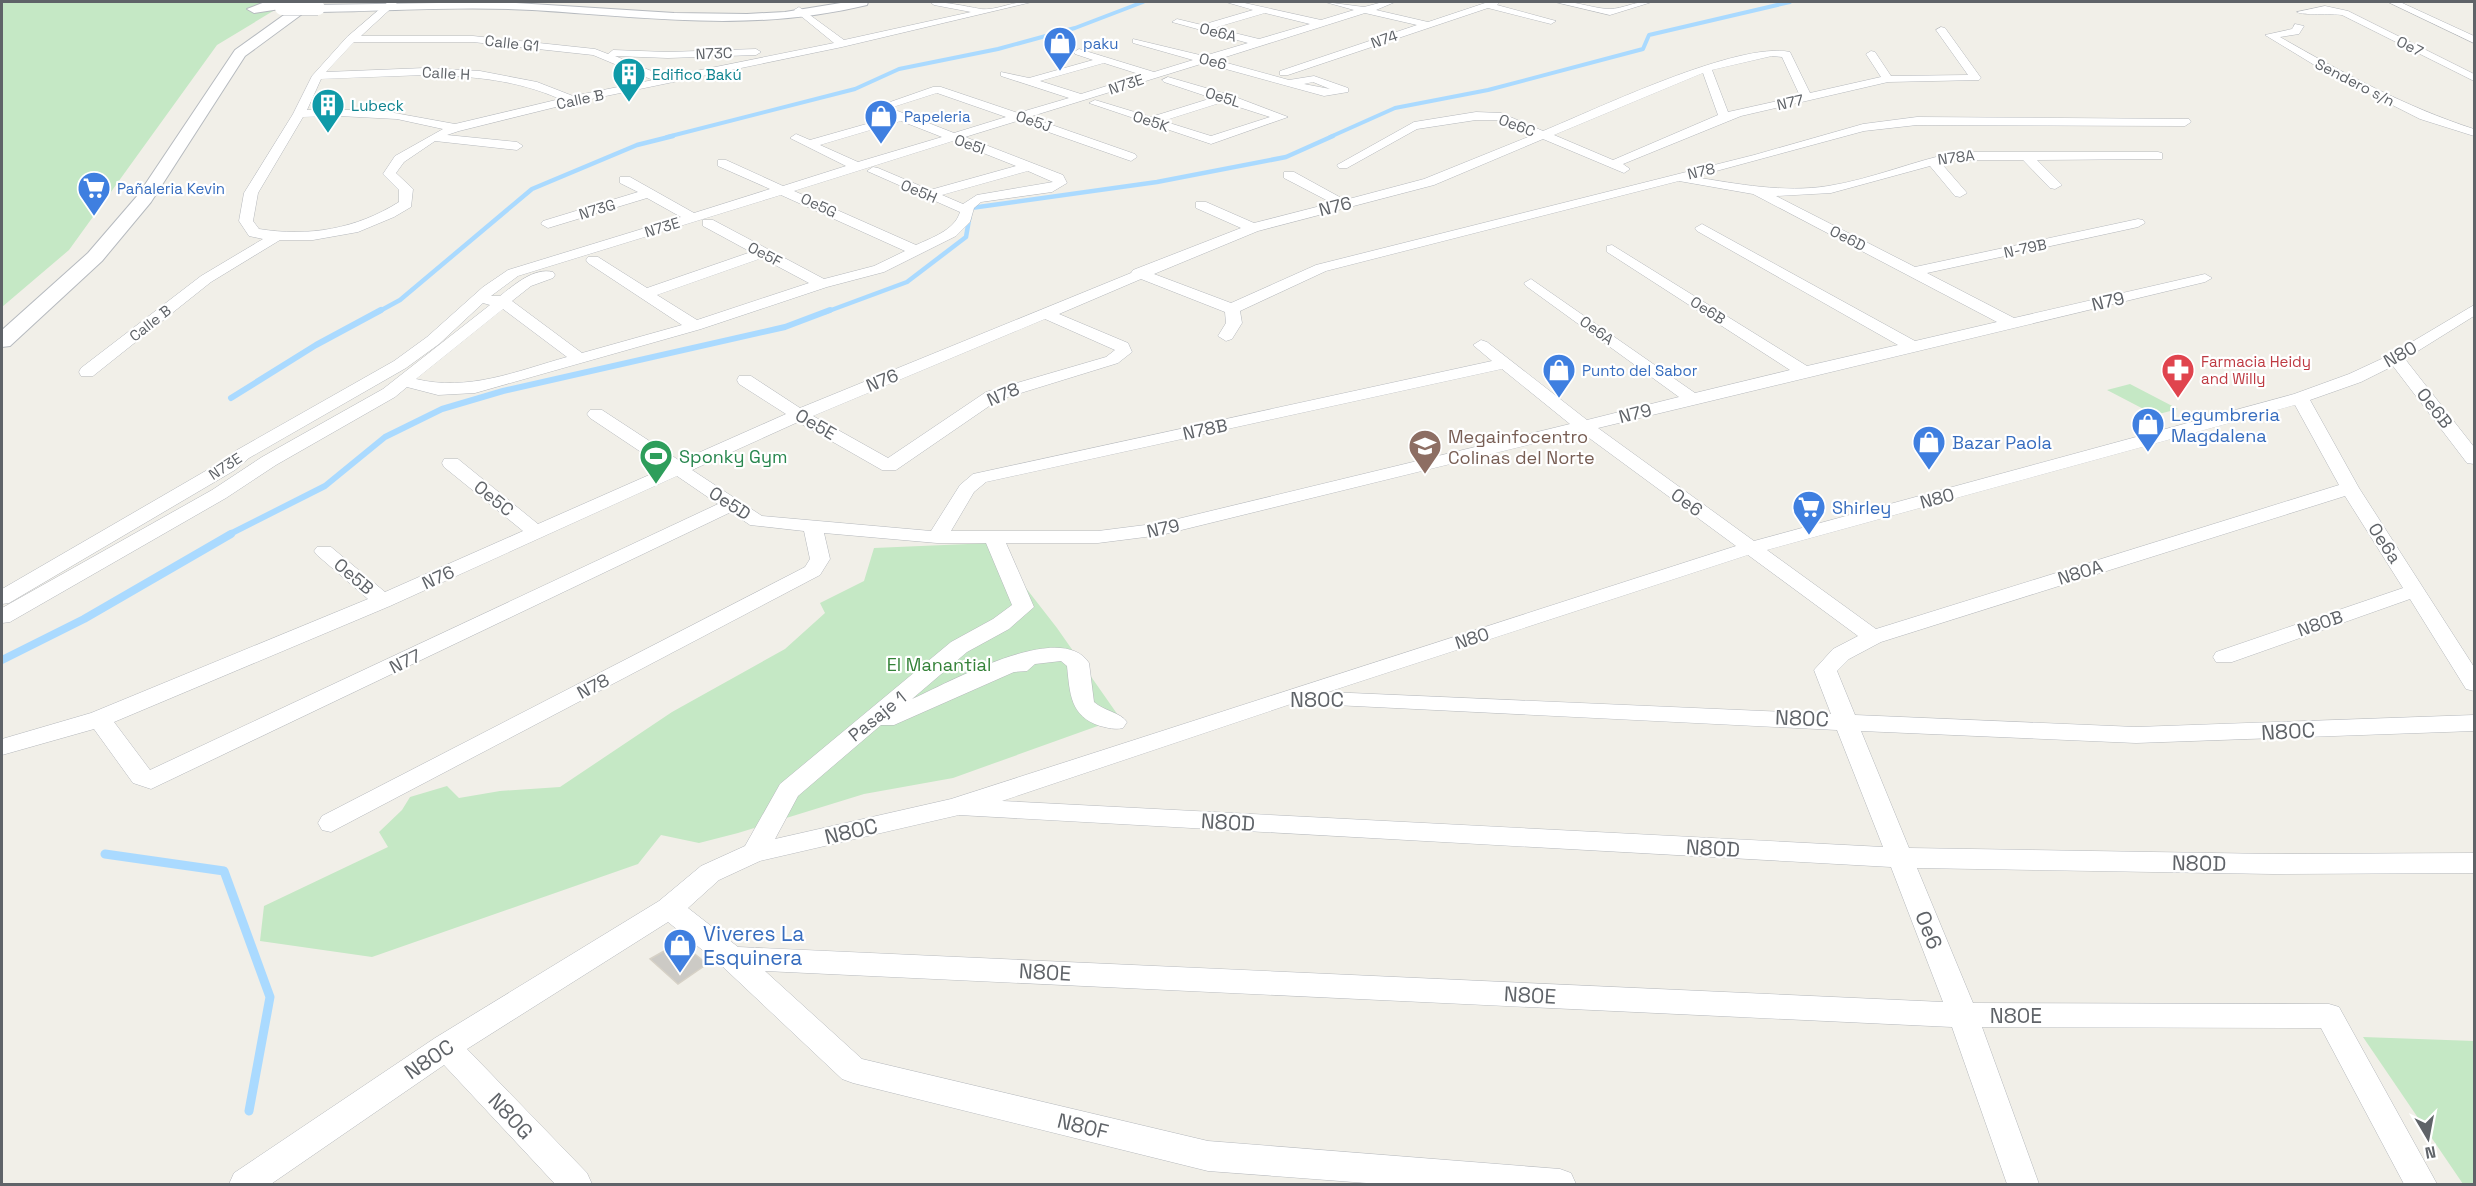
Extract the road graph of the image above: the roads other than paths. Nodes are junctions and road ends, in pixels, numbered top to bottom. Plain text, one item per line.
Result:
1 (441, 2) edge
2 (526, 2) edge
3 (834, 2) edge
4 (862, 2) edge
5 (934, 2) edge
6 (1027, 2) edge
7 (1230, 2) edge
8 (1329, 2) edge
9 (1391, 2) edge
10 (1560, 2) edge
11 (1647, 2) edge
12 (2393, 2) edge
13 (1492, 3) edge
14 (317, 4) edge
15 (391, 4) edge
16 (274, 5) edge
17 (1266, 10) junction
18 (1366, 10) junction
19 (801, 12) junction
20 (987, 12) junction
21 (2302, 12) dead end
22 (1551, 21) dead end
23 (1177, 22) dead end
24 (1322, 24) junction
25 (1426, 24) junction
26 (2299, 26) dead end
27 (1204, 28) junction
28 (1941, 30) dead end
29 (351, 39) junction
30 (1137, 40) dead end
31 (2475, 40) edge
32 (1258, 42) junction
33 (837, 45) junction
34 (595, 52) junction
35 (1079, 52) dead end
36 (647, 54) junction
37 (1871, 54) dead end
38 (1205, 59) junction
39 (1103, 60) junction
40 (623, 63) junction
41 (1221, 63) junction
42 (1706, 68) junction
43 (1005, 74) dead end
44 (1153, 75) junction
45 (316, 76) junction
46 (1272, 77) junction
47 (2475, 78) edge
48 (1888, 79) junction
49 (1168, 80) junction
50 (666, 81) junction
51 (1030, 81) junction
52 (1290, 83) dead end
53 (1226, 97) junction
54 (1807, 98) junction
55 (572, 100) junction
56 (1088, 100) junction
57 (879, 108) joint
58 (299, 114) junction
59 (902, 117) junction
60 (1724, 117) junction
61 (1028, 119) junction
62 (1151, 121) junction
63 (2185, 122) dead end
64 (455, 128) junction
65 (2475, 133) edge
66 (1542, 135) junction
67 (951, 136) junction
68 (434, 137) junction
69 (796, 138) dead end
70 (1206, 139) joint
71 (968, 141) junction
72 (809, 144) junction
73 (517, 146) dead end
74 (2024, 154) junction
75 (1131, 156) dead end
76 (2158, 156) dead end
77 (1932, 160) junction
78 (722, 163) dead end
79 (1613, 164) junction
80 (1343, 165) dead end
81 (856, 166) junction
82 (1027, 166) junction
83 (873, 171) junction
84 (1288, 175) dead end
85 (1674, 178) junction
86 (625, 180) dead end
87 (1656, 182) junction
88 (2055, 184) dead end
89 (781, 190) junction
90 (1757, 191) junction
91 (1960, 193) dead end
92 (646, 194) junction
93 (796, 194) junction
94 (927, 195) junction
95 (1343, 204) junction
96 (1201, 205) dead end
97 (966, 210) junction
98 (692, 218) junction
99 (708, 223) junction
100 (2138, 223) dead end
101 (548, 224) dead end
102 (1253, 228) junction
103 (1702, 228) dead end
104 (276, 237) junction
105 (1612, 249) dead end
106 (915, 250) junction
107 (762, 253) junction
108 (593, 260) junction
109 (1913, 272) junction
110 (1138, 273) junction
111 (2205, 278) dead end
112 (1531, 283) dead end
113 (822, 284) junction
114 (644, 294) junction
115 (476, 300) junction
116 (502, 301) junction
117 (1232, 309) junction
118 (2475, 310) edge
119 (1044, 314) junction
120 (2013, 324) junction
121 (695, 326) junction
122 (1226, 336) dead end
123 (2, 341) edge
124 (1481, 345) dead end
125 (1913, 347) junction
126 (2396, 358) junction
127 (580, 359) junction
128 (1503, 364) junction
129 (87, 372) dead end
130 (1804, 372) junction
131 (745, 380) dead end
132 (406, 382) junction
133 (2300, 398) junction
134 (1692, 399) junction
135 (596, 414) dead end
136 (799, 415) junction
137 (1584, 426) junction
138 (2475, 459) edge
139 (451, 463) dead end
140 (228, 466) junction
141 (889, 466) joint
142 (679, 469) junction
143 (254, 473) junction
144 (190, 488) junction
145 (2350, 488) junction
146 (219, 494) junction
147 (731, 504) junction
148 (813, 526) junction
149 (537, 533) junction
150 (937, 537) junction
151 (996, 537) junction
152 (1751, 548) junction
153 (324, 551) dead end
154 (2416, 590) junction
155 (2, 598) edge
156 (383, 601) junction
157 (2, 617) edge
158 (1873, 637) junction
159 (1029, 657) junction
160 (2224, 657) dead end
161 (1004, 678) dead end
162 (1827, 678) joint
163 (2475, 684) edge
164 (1287, 697) junction
165 (99, 719) junction
166 (1846, 720) junction
167 (1115, 722) dead end
168 (2475, 723) edge
169 (861, 730) junction
170 (2, 747) edge
171 (953, 808) junction
172 (331, 823) dead end
173 (754, 853) junction
174 (1899, 858) junction
175 (2475, 863) edge
176 (669, 908) junction
177 (732, 958) junction
178 (1963, 1015) junction
179 (446, 1047) junction
180 (245, 1185) edge
181 (576, 1185) edge
182 (1560, 1185) edge
183 (2023, 1185) edge
184 (2421, 1185) edge

1 - 15 street
2 - 19 street
3 - 19 street
4 - 19 street
5 - 20 street
6 - 20 street, Calle B
7 - 17 street
8 - 18 street
9 - 18 street, N73E
10 - 11 street
12 - 31 street
13 - 22 street
13 - 25 street, N74
14 - 15 street
14 - 16 street, bridge
14 - 123 street
15 - 19 street
15 - 29 street, Calle B
17 - 24 street
17 - 27 street
18 - 24 street, N73E
18 - 25 street
19 - 33 street
20 - 33 street, Calle B
21 - 47 street, Oe7
23 - 27 street, Oe6A
24 - 32 street, N73E
25 - 46 street, N74
26 - 65 street, Sendero s/n
27 - 32 street, Oe6A
28 - 48 street, N77
29 - 34 street, Calle G1
29 - 45 street, Calle B
30 - 38 street, Oe6
32 - 38 street, N73E
33 - 36 street, N73C
33 - 50 street, Calle B
34 - 36 street, N73C
34 - 40 street, Calle G1
35 - 39 street
36 - 40 street
37 - 48 street
38 - 41 street, Oe6
38 - 44 street, N73E
39 - 44 street
39 - 51 street
40 - 50 street, Calle G1
41 - 46 street, Oe6
41 - 49 street, N73E
42 - 54 street, N76
42 - 60 street
42 - 66 street, N76
43 - 51 street, Oe5K
44 - 56 street, N73E
45 - 55 street, Calle H
45 - 58 street, Calle B
46 - 52 street, Oe6
48 - 54 street, N77
49 - 53 street, Oe5L
49 - 56 street, N73E
50 - 55 street, Calle B
51 - 56 street, Oe5K
53 - 62 street
53 - 70 street, Oe5L
54 - 60 street, N77
55 - 64 street, Calle B
56 - 61 street, N73E
56 - 62 street, Oe5K
57 - 59 street, Oe5I
57 - 61 street, Oe5J
58 - 64 street
58 - 104 street, Calle B
59 - 67 street, Oe5I
59 - 72 street
60 - 79 street, N77
61 - 67 street, N73E
61 - 71 street, N73E
61 - 75 street, Oe5J
62 - 70 street, Oe5K
63 - 85 street, N78
64 - 68 street, Calle B
66 - 79 street, Oe6C
66 - 80 street, Oe6C
66 - 95 street, N76
67 - 71 street, Oe5I
67 - 81 street, N73E
68 - 73 street
68 - 104 street, Calle B
69 - 72 street
71 - 82 street, Oe5I
71 - 83 street, N73E
72 - 81 street
74 - 76 street, N78A
74 - 77 street, N78A
74 - 88 street
77 - 90 street, N78A
77 - 91 street
78 - 89 street, Oe5G
79 - 87 street, Oe6C
81 - 89 street, N73E
82 - 94 street
82 - 97 street, Oe5I
83 - 93 street, N73E
83 - 94 street, Oe5H
84 - 95 street
85 - 87 street, N78
85 - 90 street, Oe6D
86 - 92 street
87 - 117 street, N78
89 - 93 street, Oe5G
89 - 98 street, N73E
90 - 109 street, Oe6D
92 - 98 street
92 - 101 street, N73G
93 - 99 street, N73E
93 - 106 street, Oe5G
94 - 97 street, Oe5H
95 - 102 street, N76
96 - 102 street
97 - 106 street
98 - 115 street, N73E
99 - 107 street, Oe5F
99 - 108 street, N73E
100 - 109 street, N-79B
102 - 110 street, N76
103 - 125 street
104 - 129 street, Calle B
105 - 130 street, Oe6B
106 - 113 street
107 - 113 street, Oe5F
107 - 114 street
108 - 114 street
108 - 116 street, N73E
109 - 120 street, Oe6D
110 - 117 street
110 - 119 street, N76
111 - 120 street, N79
112 - 134 street, Oe6A
113 - 121 street
114 - 121 street
115 - 116 street
115 - 140 street, N73E
116 - 127 street
116 - 132 street, N73E
117 - 122 street
118 - 126 street, N80
119 - 136 street, N76
119 - 141 street, N78
120 - 125 street, N79
121 - 127 street
124 - 128 street, Oe6
125 - 130 street, N79
126 - 133 street, N80
126 - 138 street, Oe6B
127 - 132 street
128 - 137 street, Oe6
128 - 150 street, N78B
130 - 134 street, N79
131 - 136 street, Oe5E
132 - 143 street, N73E
133 - 145 street, Oe6a
133 - 152 street, N80
134 - 137 street, N79
135 - 142 street, Oe5D
136 - 141 street, Oe5E
136 - 142 street, N76
137 - 151 street, N79
137 - 152 street, Oe6
139 - 149 street, Oe5C
140 - 143 street
140 - 144 street, N73E
142 - 147 street, Oe5D
142 - 149 street, N76
143 - 146 street, N73E
144 - 146 street
144 - 155 street, N73E
145 - 154 street, Oe6a
145 - 158 street, N80A
146 - 157 street, N73E
147 - 148 street, Oe5D
147 - 165 street, N77
148 - 150 street, N79
148 - 172 street, N78
149 - 156 street, N76
150 - 151 street, N79
151 - 169 street, Pasaje 1
152 - 158 street, Oe6
152 - 164 street, N80
153 - 156 street, Oe5B
154 - 160 street, N80B
154 - 163 street, Oe6a
156 - 165 street, N76
158 - 162 street, N80A
159 - 161 street
159 - 167 street
159 - 169 street
162 - 166 street, Oe6
164 - 166 street, N80C
164 - 171 street, N80C
165 - 170 street, N76
166 - 168 street, N80C
166 - 174 street, Oe6
169 - 173 street, Pasaje 1
171 - 173 street, N80C
171 - 174 street, N80D
173 - 176 street, N80C
174 - 175 street, N80D
174 - 178 street, Oe6
176 - 177 street, N80F
176 - 179 street, N80C
177 - 178 street, N80E
177 - 182 street, N80F
178 - 183 street, Oe6
178 - 184 street, N80E
179 - 180 street, N80C
179 - 181 street, N80G

